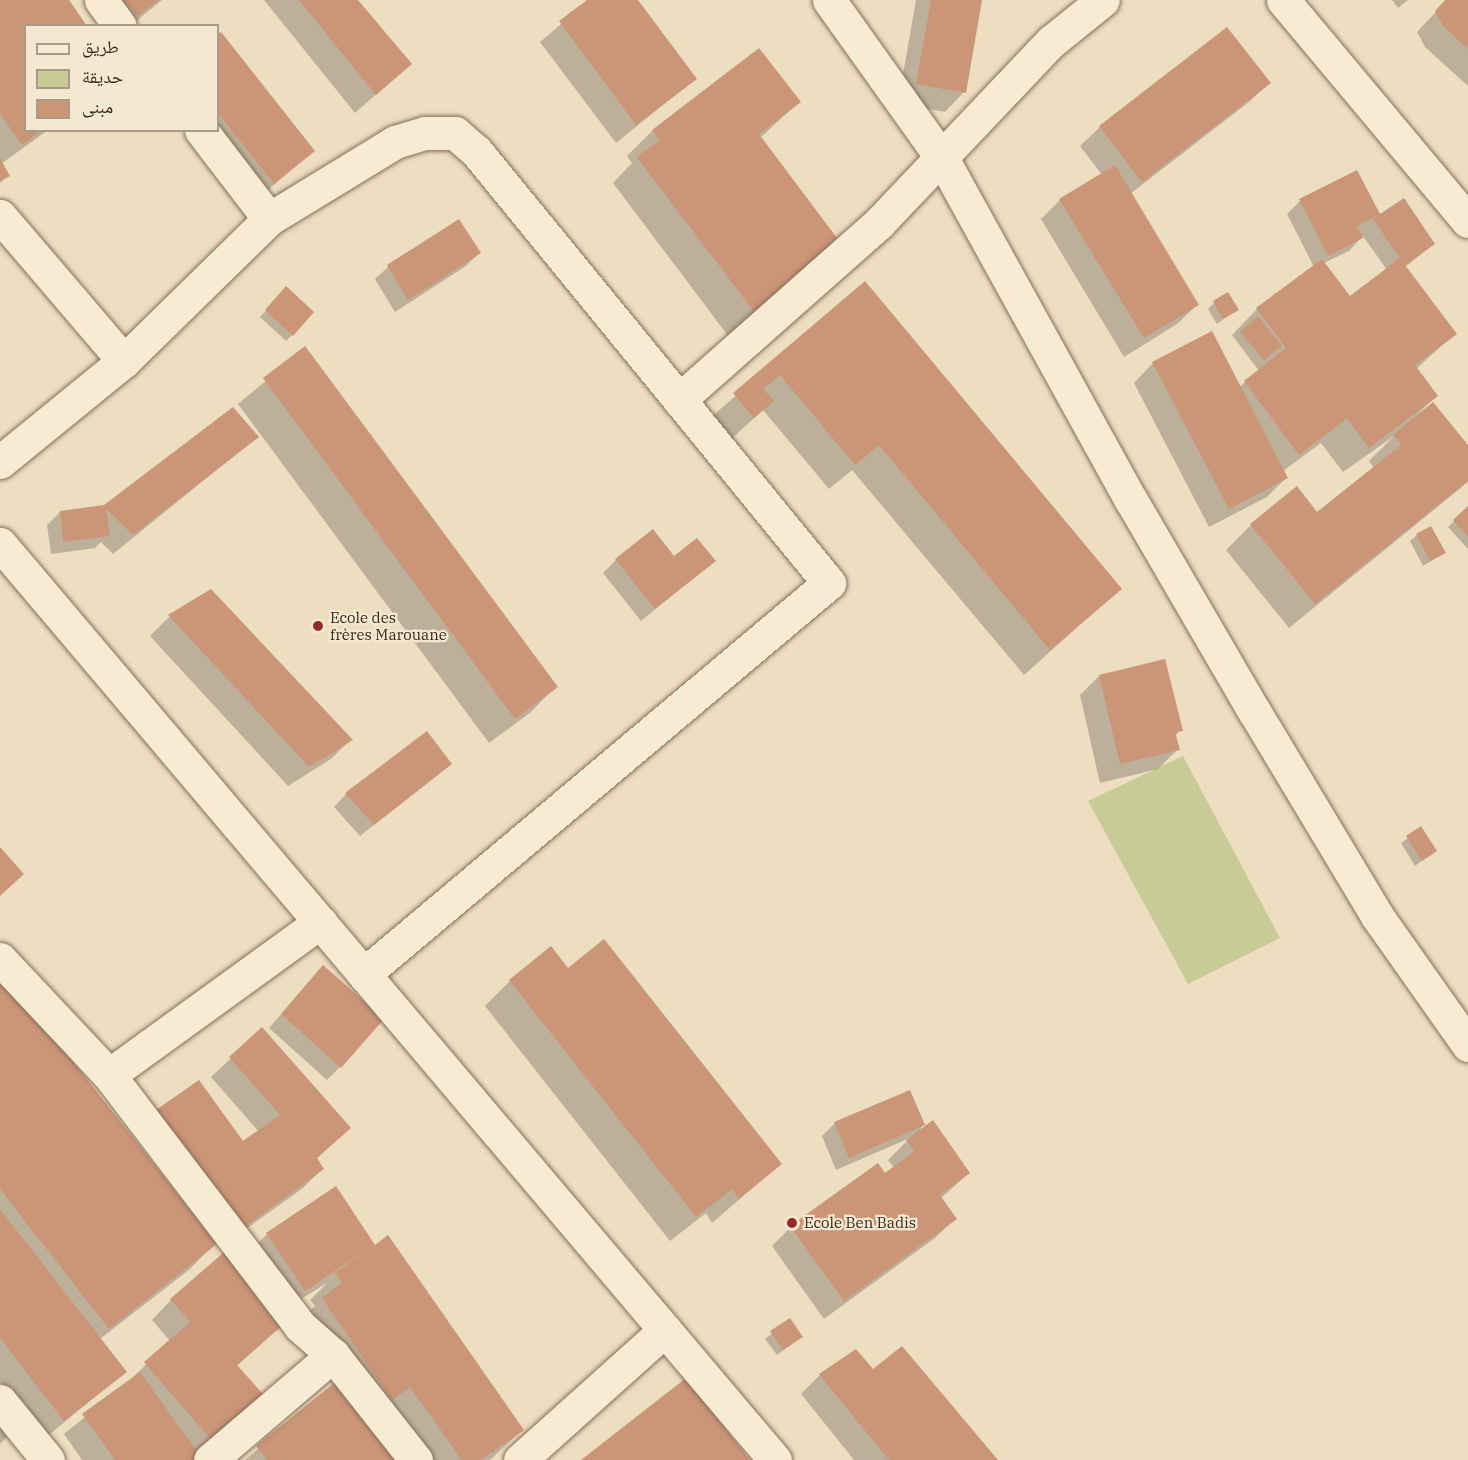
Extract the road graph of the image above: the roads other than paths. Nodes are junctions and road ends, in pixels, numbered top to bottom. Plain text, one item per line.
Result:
1 (101, 0) edge
2 (829, 0) edge
3 (1103, 0) edge
4 (1283, 0) edge
5 (119, 24) edge
6 (203, 132) edge
7 (943, 160) junction
8 (0, 216) edge
9 (268, 219) junction
10 (1468, 220) edge
11 (124, 361) junction
12 (680, 400) junction
13 (0, 462) edge
14 (0, 544) edge
15 (320, 922) junction
16 (0, 959) edge
17 (364, 974) junction
18 (1468, 1045) edge
19 (109, 1075) junction
20 (665, 1330) junction
21 (333, 1355) junction
22 (0, 1401) edge
23 (48, 1460) edge
24 (210, 1460) edge
25 (416, 1460) edge
26 (520, 1460) edge
27 (775, 1460) edge

1 - 5 street
2 - 7 street
3 - 7 street
4 - 10 street
6 - 9 street
7 - 12 street
7 - 18 street
8 - 11 street
9 - 11 street
9 - 12 street
11 - 13 street
12 - 17 street
14 - 15 street
15 - 17 street
15 - 19 street
16 - 19 street
17 - 20 street
19 - 21 street
20 - 26 street
20 - 27 street
21 - 24 street
21 - 25 street
22 - 23 street

